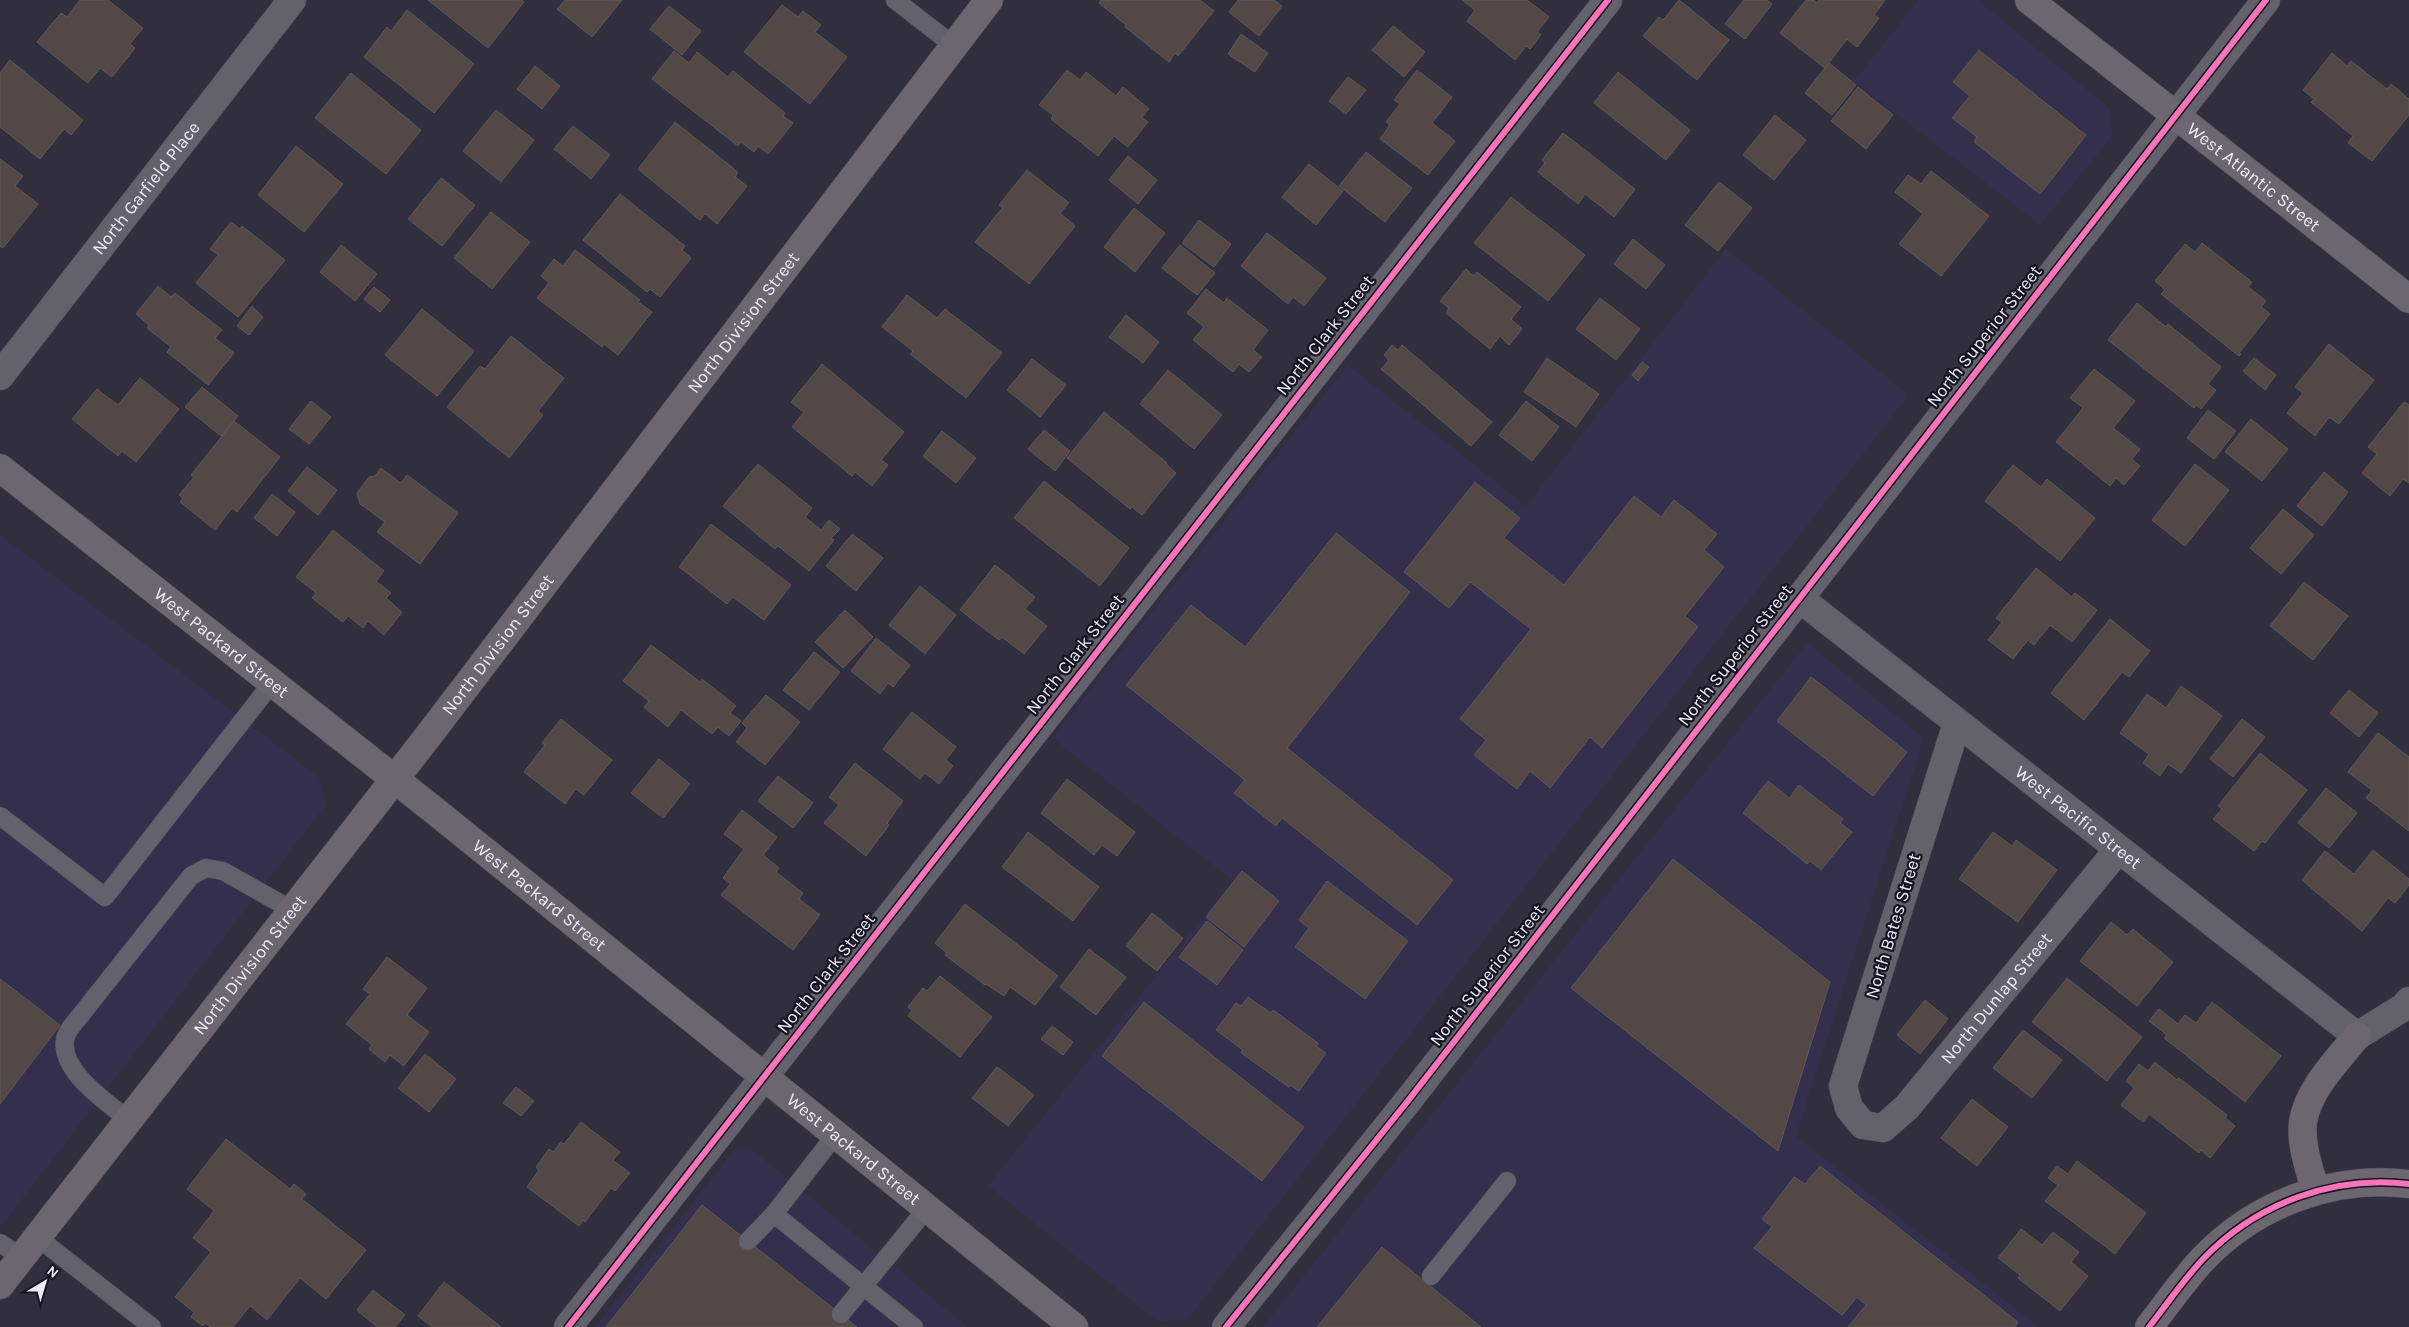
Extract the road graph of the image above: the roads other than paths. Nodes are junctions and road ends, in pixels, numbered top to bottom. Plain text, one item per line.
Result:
1 (292, 0) edge
2 (895, 0) edge
3 (989, 0) edge
4 (1608, 0) edge
5 (2029, 0) edge
6 (2266, 0) edge
7 (953, 45) junction
8 (2176, 114) junction
9 (2409, 299) edge
10 (0, 376) edge
11 (0, 468) edge
12 (1799, 598) junction
13 (272, 683) junction
14 (1956, 723) junction
15 (394, 779) junction
16 (0, 816) edge
17 (2118, 850) junction
18 (292, 910) junction
19 (2409, 1001) edge
20 (2357, 1036) junction
21 (765, 1077) junction
22 (127, 1119) junction
23 (1863, 1125) joint
24 (836, 1134) junction
25 (1507, 1181) dead end
26 (2409, 1184) edge
27 (2315, 1190) junction
28 (927, 1208) junction
29 (774, 1214) junction
30 (748, 1241) dead end
31 (19, 1246) edge
32 (1431, 1276) dead end
33 (0, 1285) edge
34 (864, 1285) junction
35 (841, 1314) dead end
36 (152, 1327) edge
37 (568, 1327) edge
38 (914, 1327) edge
39 (1074, 1327) edge
40 (1226, 1327) edge
41 (2149, 1327) edge

1 - 10 street, North Garfield Place
2 - 7 lane
3 - 7 street, North Division Street
4 - 21 street, North Clark Street
5 - 8 street, West Atlantic Street
6 - 8 street, North Superior Street
7 - 15 street, North Division Street
8 - 9 street, West Atlantic Street
8 - 12 street, North Superior Street
11 - 13 street, West Packard Street
12 - 14 street, West Pacific Street
12 - 40 street, North Superior Street
13 - 15 street, West Packard Street
13 - 16 lane
14 - 17 street, West Pacific Street
14 - 23 street, North Bates Street
15 - 18 street, North Division Street
15 - 21 street, West Packard Street
17 - 20 street, West Pacific Street
17 - 23 street, North Dunlap Street
18 - 22 street, North Division Street
18 - 22 lane
19 - 20 street
20 - 27 street
21 - 24 street, West Packard Street
21 - 37 street, North Clark Street
22 - 31 street, North Division Street
24 - 28 street, West Packard Street
24 - 29 lane
25 - 32 lane
26 - 27 street
27 - 41 street
28 - 34 lane
28 - 39 street, West Packard Street
29 - 30 lane
29 - 34 lane
31 - 33 street, North Division Street
31 - 36 lane
34 - 35 lane
34 - 38 lane

